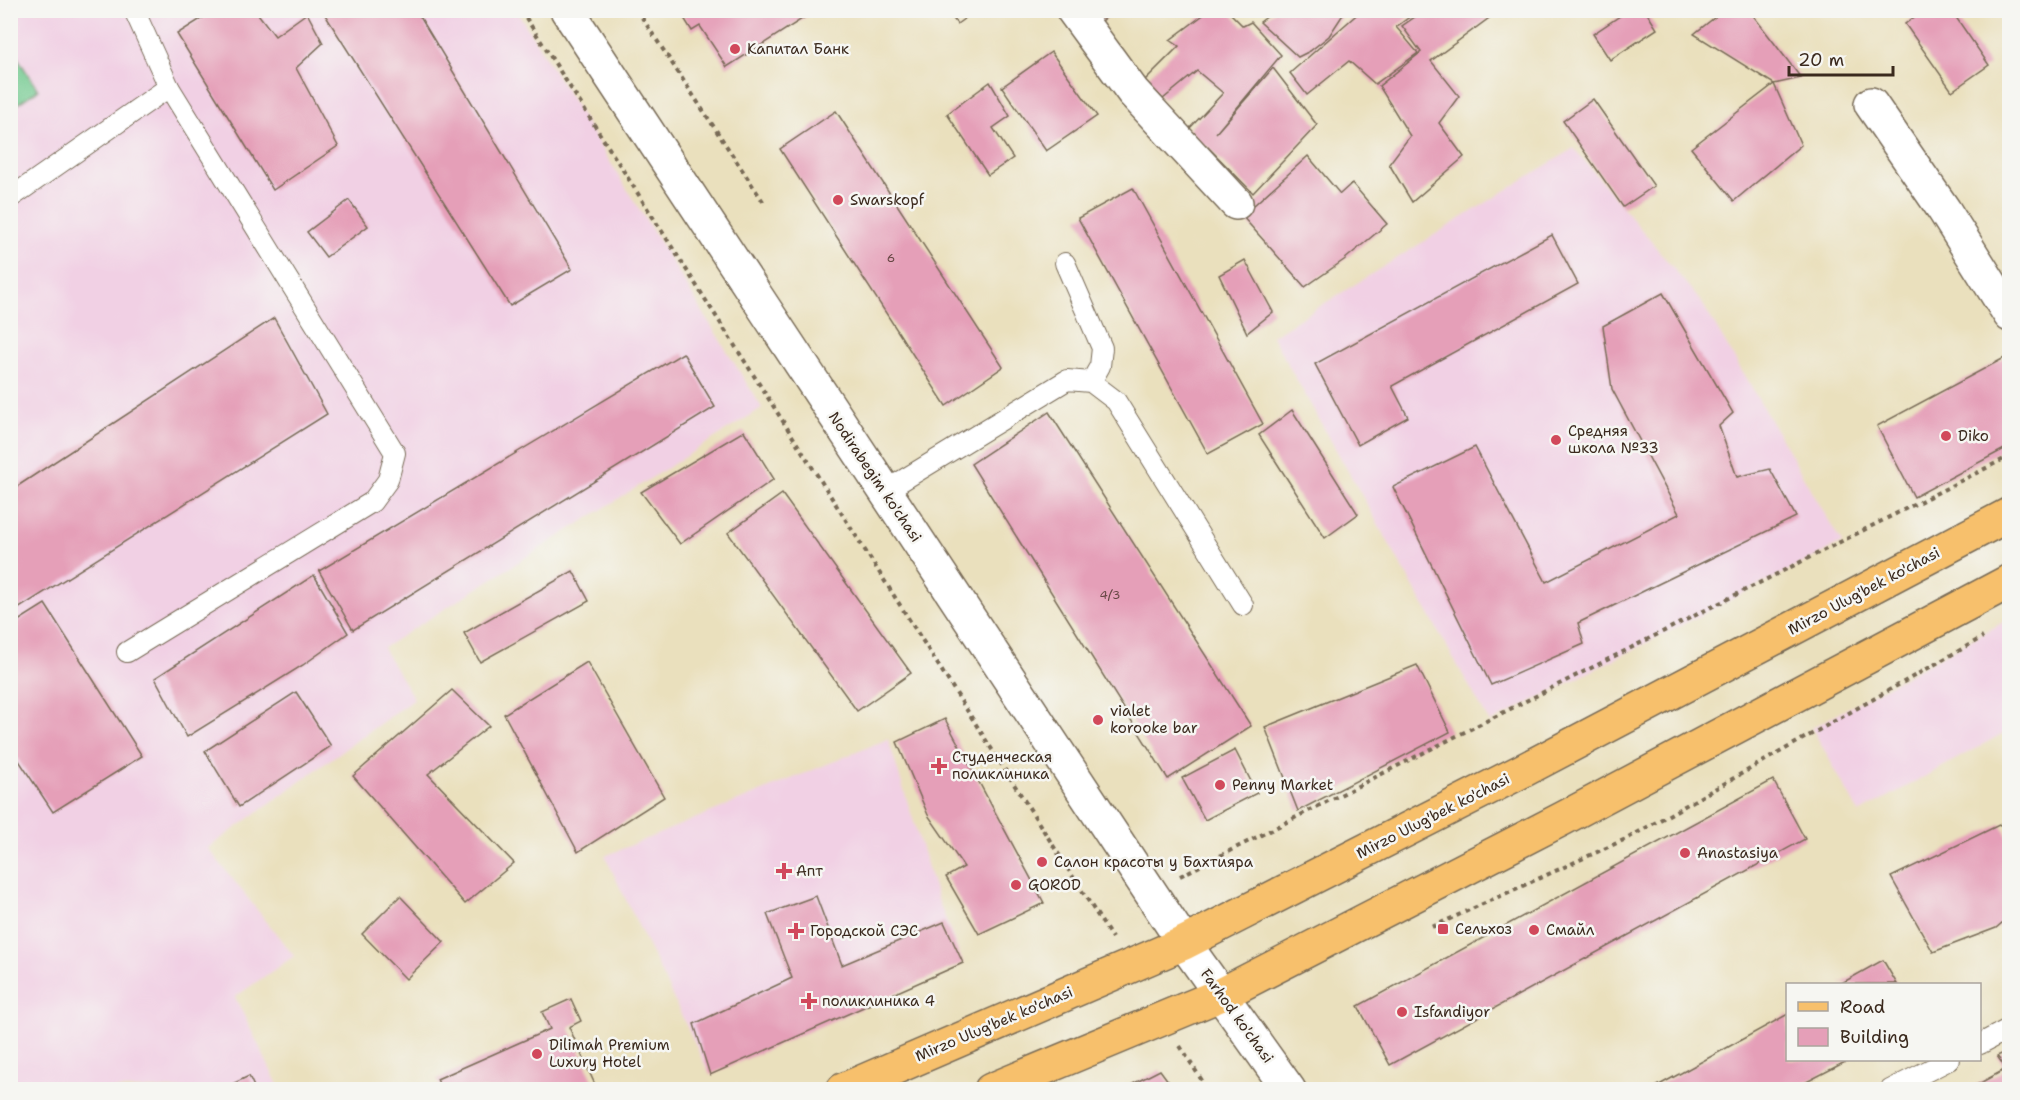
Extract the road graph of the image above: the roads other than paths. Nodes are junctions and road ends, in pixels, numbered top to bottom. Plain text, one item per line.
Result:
1 (134, 10) edge
2 (567, 10) edge
3 (1073, 10) edge
4 (169, 87) junction
5 (1871, 104) dead end
6 (10, 198) edge
7 (1236, 203) dead end
8 (1065, 263) dead end
9 (2010, 315) edge
10 (1091, 382) junction
11 (885, 491) junction
12 (2010, 514) edge
13 (2010, 581) edge
14 (1243, 605) dead end
15 (128, 652) dead end
16 (1184, 943) junction
17 (1222, 994) junction
18 (2010, 1028) edge
19 (1981, 1043) edge
20 (1945, 1061) edge
21 (843, 1089) edge
22 (991, 1089) edge
23 (1289, 1089) edge
24 (1890, 1089) edge

1 - 4 lane
2 - 11 street, Nodirabegim ko'chasi
3 - 7 street
4 - 6 lane
4 - 15 lane
5 - 9 street
8 - 10 lane
10 - 11 lane
10 - 14 lane
11 - 16 street, Nodirabegim ko'chasi
12 - 16 main road, Mirzo Ulug'bek ko'chasi
13 - 17 main road
16 - 17 street, Farhod ko'chasi
16 - 21 main road, Mirzo Ulug'bek ko'chasi
17 - 22 main road
17 - 23 street, Farhod ko'chasi
18 - 19 lane
20 - 24 lane

